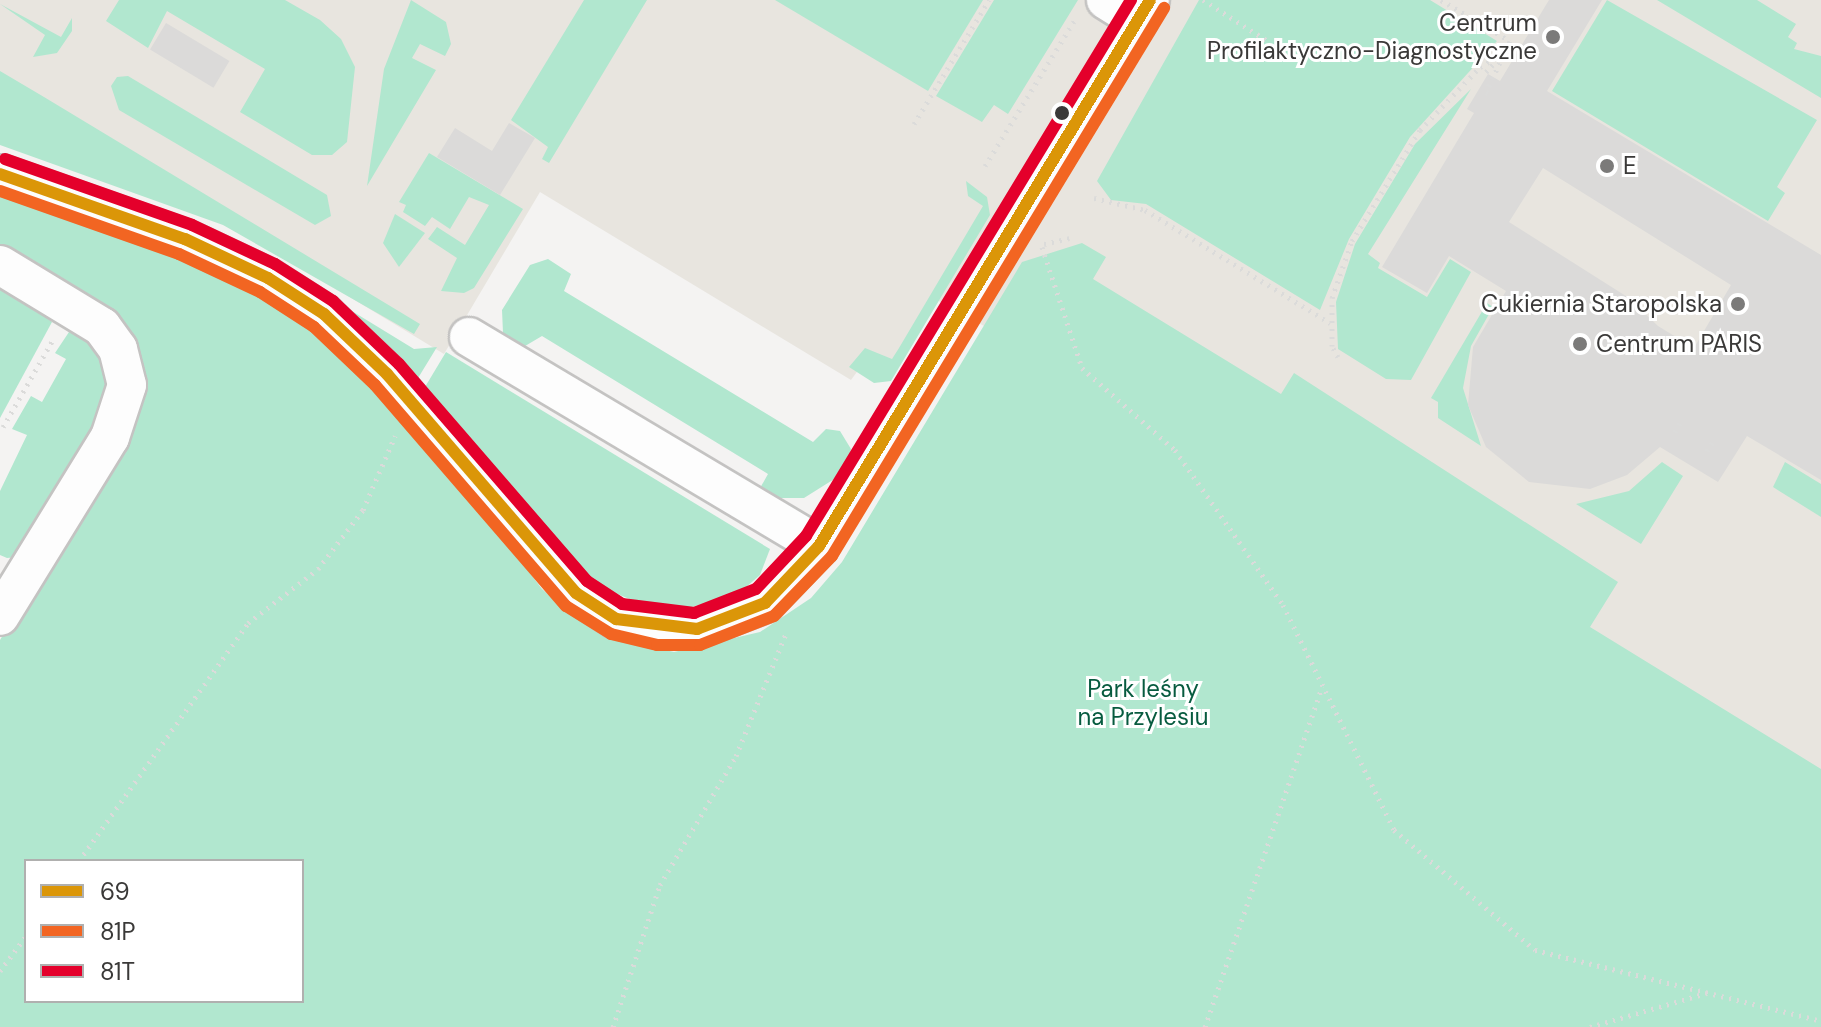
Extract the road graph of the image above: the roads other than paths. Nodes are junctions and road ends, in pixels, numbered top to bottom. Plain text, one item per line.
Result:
1 (1093, 6) edge
2 (1144, 10) edge
3 (0, 174) edge
4 (0, 265) edge
5 (469, 337) dead end
6 (819, 546) junction
7 (0, 616) edge

1 - 2 street
2 - 6 street
3 - 6 street
4 - 7 street
5 - 6 street

